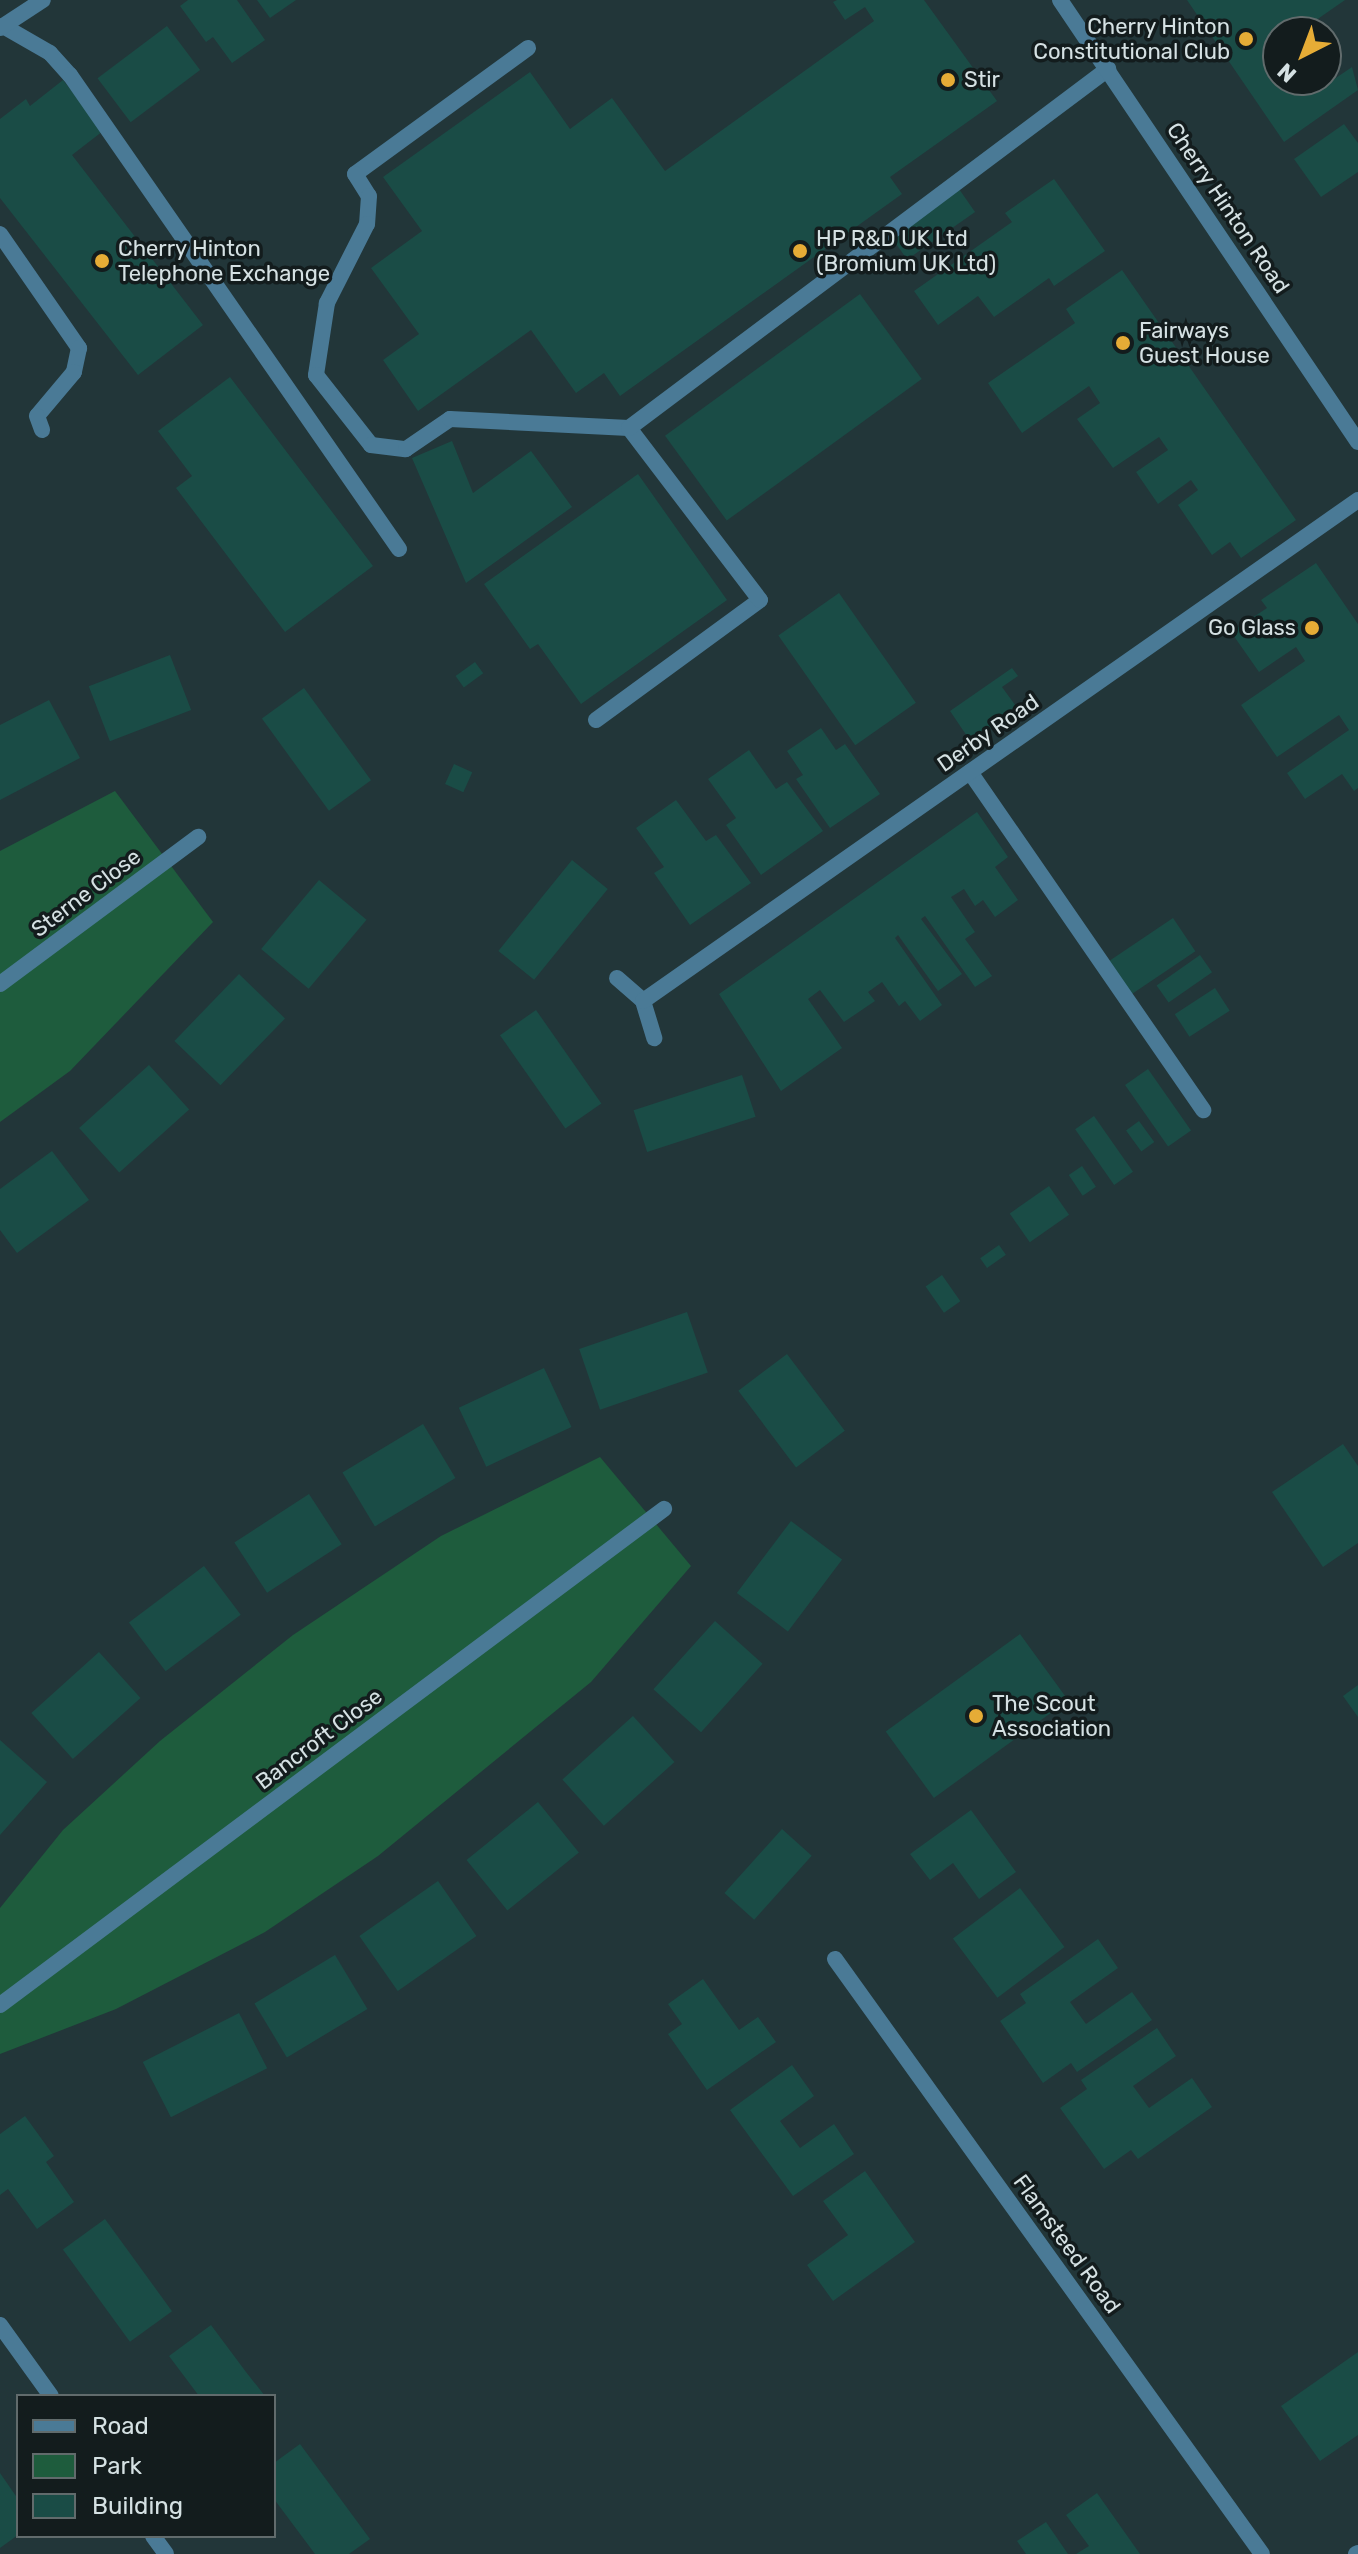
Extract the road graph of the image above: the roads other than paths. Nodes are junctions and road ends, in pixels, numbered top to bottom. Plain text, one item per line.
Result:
1 (43, 0) edge
2 (1060, 0) edge
3 (2, 27) edge
4 (528, 48) dead end
5 (1108, 69) junction
6 (0, 234) edge
7 (629, 428) junction
8 (42, 430) dead end
9 (1358, 442) edge
10 (1358, 500) edge
11 (399, 549) dead end
12 (596, 720) dead end
13 (970, 772) junction
14 (198, 837) dead end
15 (617, 978) dead end
16 (0, 984) edge
17 (643, 1001) junction
18 (654, 1038) dead end
19 (1203, 1110) dead end
20 (664, 1509) dead end
21 (835, 1959) dead end
22 (0, 2005) edge
23 (0, 2325) edge
24 (50, 2394) edge
25 (1262, 2554) edge

1 - 3 street
2 - 5 street, Cherry Hinton Road
3 - 11 street
4 - 7 street
5 - 7 street
5 - 9 street, Cherry Hinton Road
6 - 8 street
7 - 12 street
10 - 13 street, Derby Road
13 - 17 street, Derby Road
13 - 19 street
14 - 16 street, Sterne Close
15 - 17 street
17 - 18 street
20 - 22 street, Bancroft Close
21 - 25 street, Flamsteed Road
23 - 24 street

